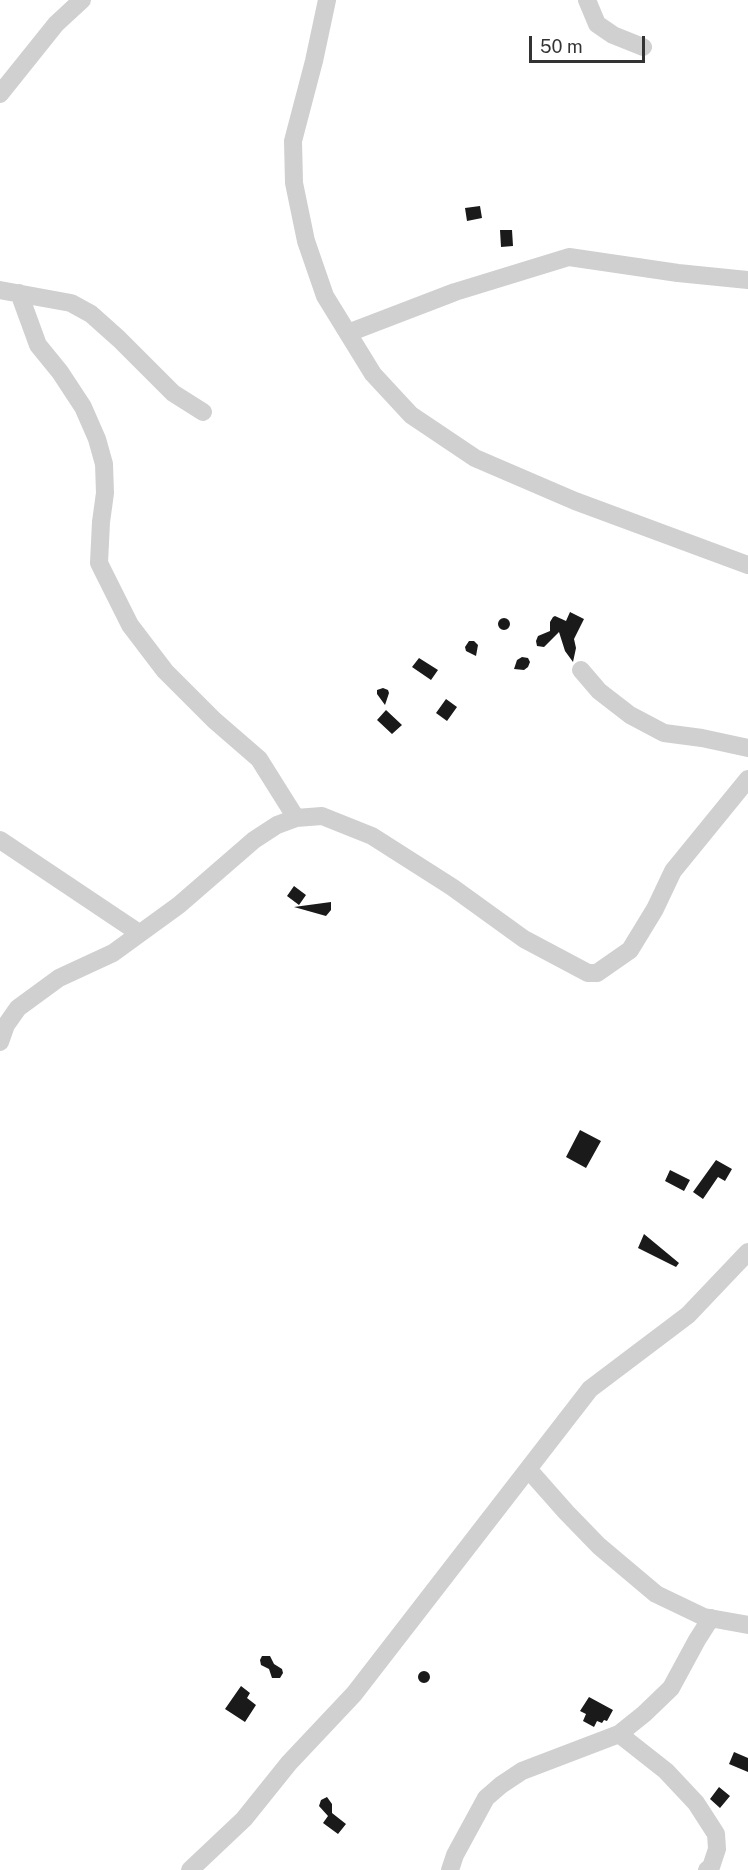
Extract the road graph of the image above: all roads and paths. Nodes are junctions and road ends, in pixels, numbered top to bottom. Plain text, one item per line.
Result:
1 (82, 0) edge
2 (327, 0) edge
3 (587, 0) edge
4 (643, 47) dead end
5 (0, 94) edge
6 (748, 280) edge
7 (0, 290) edge
8 (19, 293) junction
9 (348, 333) junction
10 (203, 412) dead end
11 (748, 565) edge
12 (581, 670) dead end
13 (748, 748) edge
14 (748, 779) edge
15 (296, 818) junction
16 (0, 840) edge
17 (139, 933) junction
18 (0, 1042) edge
19 (748, 1252) edge
20 (528, 1469) junction
21 (711, 1618) junction
22 (748, 1624) edge
23 (619, 1734) junction
24 (190, 1870) edge
25 (450, 1870) edge
26 (707, 1870) edge

1 - 5 street
2 - 9 street
3 - 4 street
6 - 9 street
7 - 8 street
8 - 10 street
8 - 15 street
9 - 11 street
12 - 13 street
14 - 15 street
15 - 17 street
16 - 17 street
17 - 18 street
19 - 20 street
20 - 21 street
20 - 24 street
21 - 22 street
21 - 23 street
23 - 25 street
23 - 26 street

